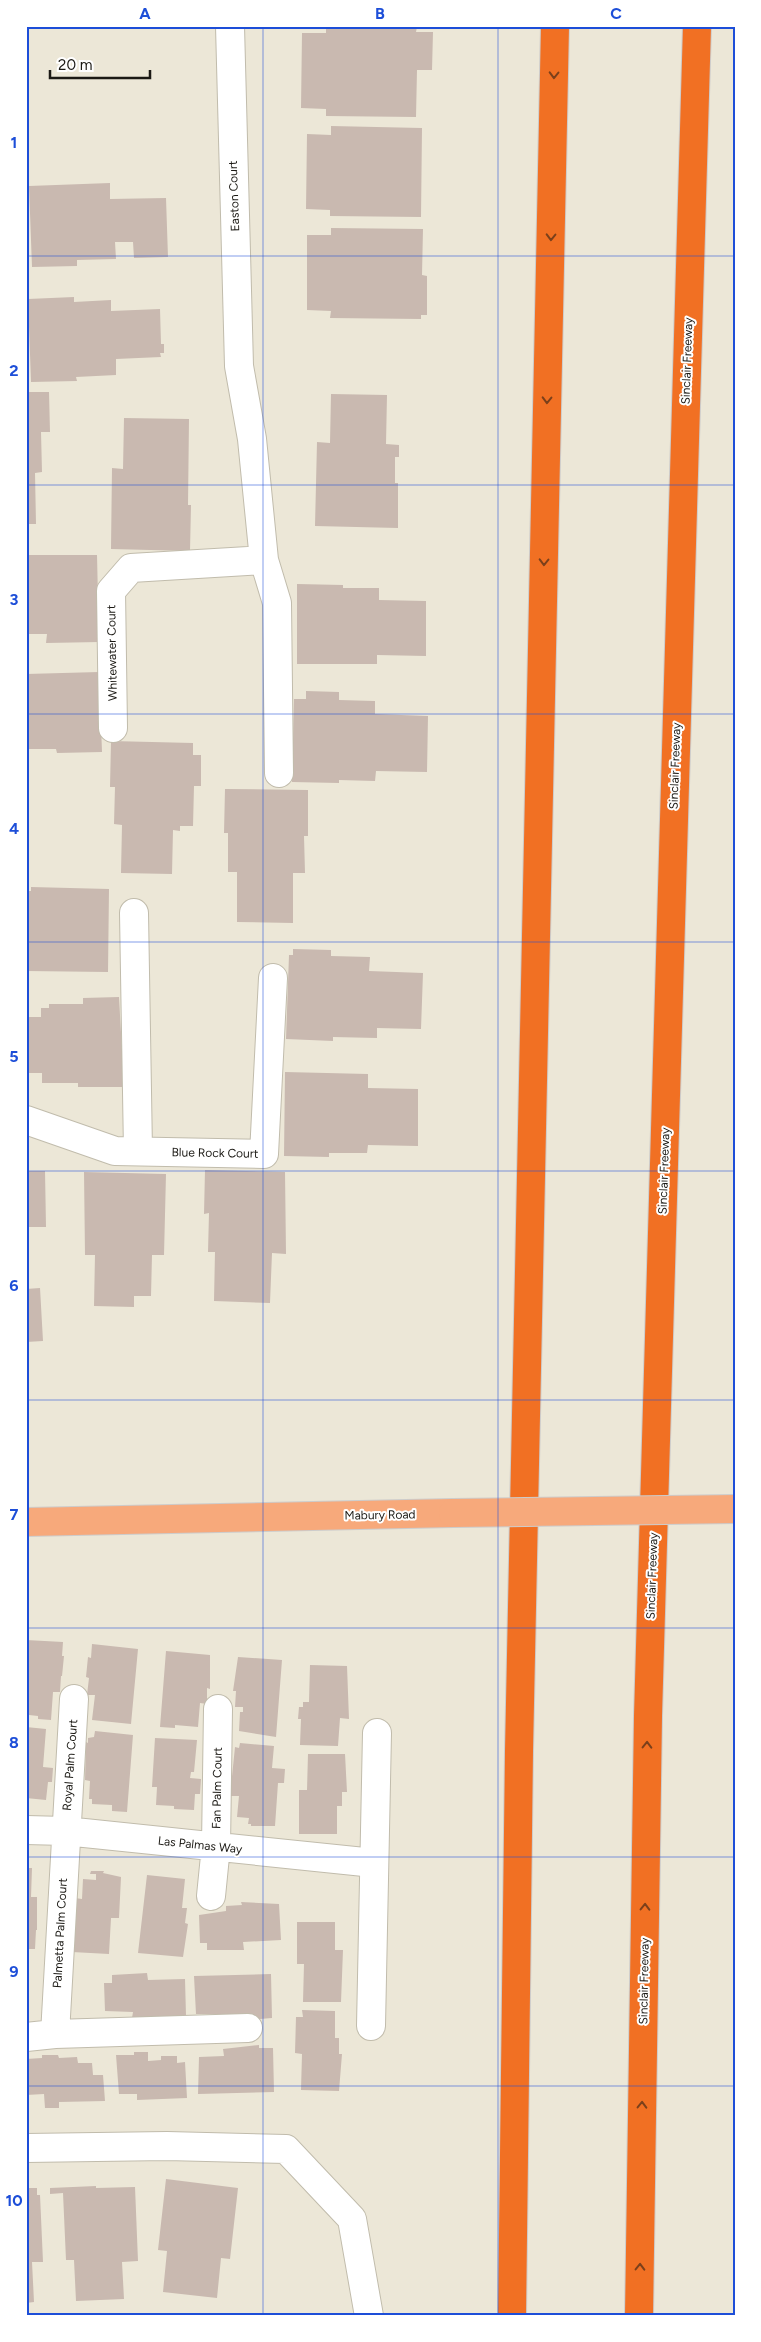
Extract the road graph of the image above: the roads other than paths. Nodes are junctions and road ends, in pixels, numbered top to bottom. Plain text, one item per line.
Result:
1 (230, 26) edge
2 (555, 26) edge
3 (697, 26) edge
4 (264, 560) junction
5 (113, 728) dead end
6 (279, 773) dead end
7 (134, 913) dead end
8 (274, 978) dead end
9 (26, 1120) edge
10 (138, 1151) junction
11 (735, 1509) edge
12 (26, 1522) edge
13 (74, 1699) dead end
14 (218, 1709) dead end
15 (377, 1733) dead end
16 (26, 1830) edge
17 (65, 1832) junction
18 (216, 1846) junction
19 (374, 1863) junction
20 (211, 1896) dead end
21 (371, 2026) dead end
22 (248, 2028) dead end
23 (55, 2034) junction
24 (26, 2037) edge
25 (26, 2148) edge
26 (369, 2316) edge
27 (512, 2316) edge
28 (639, 2316) edge

1 - 4 street, Easton Court
2 -> 27 highway
28 -> 3 highway, Sinclair Freeway
4 - 5 street, Whitewater Court
4 - 6 street
7 - 10 street
8 - 10 street, Blue Rock Court
9 - 10 street, Blue Rock Court
11 - 12 main road, Mabury Road, bridge
13 - 17 street, Royal Palm Court
14 - 18 street, Fan Palm Court
15 - 19 street
16 - 17 street, Las Palmas Way
17 - 18 street, Las Palmas Way
17 - 23 street, Palmetta Palm Court
18 - 19 street, Las Palmas Way
18 - 20 street, Fan Palm Court
19 - 21 street
22 - 23 street
23 - 24 street
25 - 26 street

